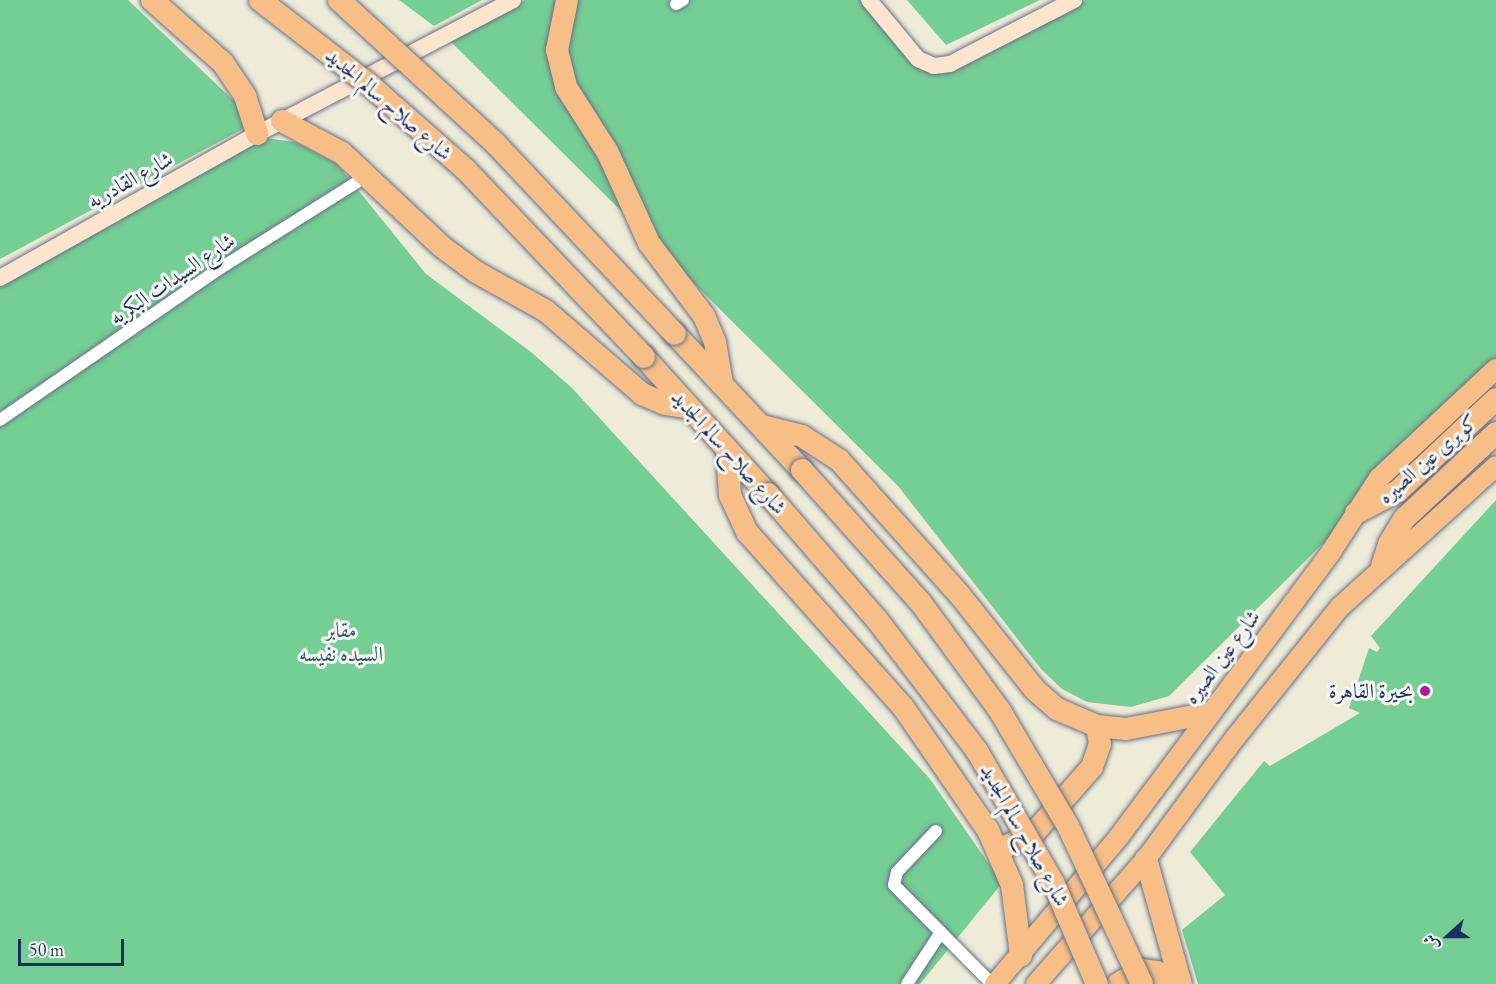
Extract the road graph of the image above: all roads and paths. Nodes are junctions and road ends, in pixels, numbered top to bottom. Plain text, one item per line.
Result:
1 (152, 0) edge
2 (260, 0) edge
3 (339, 0) edge
4 (513, 0) edge
5 (567, 0) edge
6 (869, 0) edge
7 (1074, 0) edge
8 (282, 121) junction
9 (257, 134) junction
10 (368, 175) junction
11 (0, 278) edge
12 (1496, 369) edge
13 (722, 384) junction
14 (1496, 399) edge
15 (689, 408) junction
16 (0, 420) edge
17 (762, 426) junction
18 (1496, 433) edge
19 (727, 451) junction
20 (1496, 466) edge
21 (1356, 513) junction
22 (1382, 566) junction
23 (1209, 713) junction
24 (1097, 726) junction
25 (936, 831) dead end
26 (998, 849) junction
27 (1146, 859) junction
28 (941, 932) junction
29 (1021, 955) junction
30 (908, 984) edge
31 (994, 984) edge
32 (1036, 984) edge
33 (1097, 984) edge
34 (1118, 984) edge
35 (1142, 984) edge
36 (1172, 984) edge
37 (1181, 984) edge

1 - 9 highway
2 - 15 highway, شارع صلاح سالم الجديد, bridge
3 - 13 highway, شارع صلاح سالم الجديد, bridge
4 - 8 street, شارع القادريه
5 - 13 highway
6 - 7 street
8 - 9 street, شارع القادريه
8 - 10 highway
9 - 11 street, شارع القادريه
10 - 15 highway
10 - 16 street, شارع السيدات البكريه
12 - 21 main road, شارع عين الصيره
13 - 17 highway, شارع صلاح سالم الجديد
14 - 21 highway, كوبرى عين الصيره
15 - 19 highway, شارع صلاح سالم الجديد
17 - 24 highway
17 - 35 highway, شارع صلاح سالم الجديد, bridge
18 - 22 highway, كوبرى عين الصيره
19 - 26 highway
19 - 33 highway, شارع صلاح سالم الجديد, bridge
20 - 22 main road
21 - 23 main road, شارع عين الصيره
22 - 27 main road
23 - 24 highway
23 - 29 main road, شارع عين الصيره
24 - 26 highway
25 - 28 street
26 - 29 highway
27 - 32 main road
27 - 37 highway
28 - 30 street
28 - 31 street
29 - 31 main road, شارع عين الصيره
34 - 36 highway

